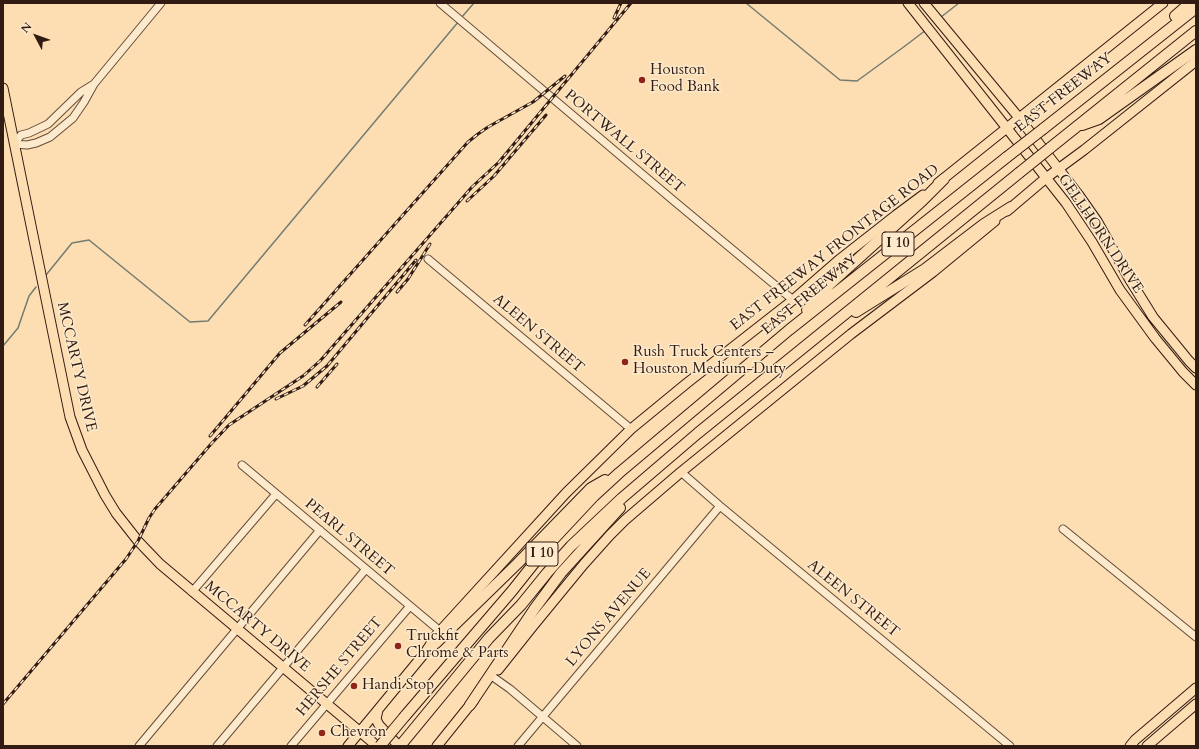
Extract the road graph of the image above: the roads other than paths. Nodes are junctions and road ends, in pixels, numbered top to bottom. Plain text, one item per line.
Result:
1 (161, 3) edge
2 (440, 3) edge
3 (908, 3) edge
4 (924, 3) edge
5 (1164, 3) edge
6 (1190, 3) edge
7 (1196, 8) edge
8 (1196, 31) edge
9 (1196, 50) edge
10 (965, 53) junction
11 (953, 60) junction
12 (1196, 61) edge
13 (94, 84) junction
14 (1096, 87) junction
15 (3, 88) edge
16 (1020, 119) junction
17 (1007, 128) junction
18 (1075, 128) junction
19 (14, 144) junction
20 (1058, 170) junction
21 (1046, 178) junction
22 (944, 179) junction
23 (1011, 207) junction
24 (1108, 241) junction
25 (1096, 247) junction
26 (428, 258) dead end
27 (793, 300) junction
28 (789, 330) junction
29 (814, 339) junction
30 (1196, 368) edge
31 (1196, 385) edge
32 (631, 429) junction
33 (663, 462) junction
34 (242, 465) dead end
35 (619, 472) junction
36 (681, 472) junction
37 (276, 494) junction
38 (720, 506) junction
39 (1064, 529) dead end
40 (320, 530) junction
41 (366, 569) junction
42 (192, 592) junction
43 (410, 606) junction
44 (238, 630) junction
45 (440, 631) junction
46 (1196, 637) edge
47 (428, 649) junction
48 (283, 668) junction
49 (493, 677) junction
50 (1196, 688) edge
51 (327, 703) junction
52 (470, 704) junction
53 (1196, 704) edge
54 (378, 710) junction
55 (543, 717) junction
56 (360, 732) junction
57 (140, 746) edge
58 (217, 746) edge
59 (291, 746) edge
60 (348, 746) edge
61 (379, 746) edge
62 (400, 746) edge
63 (437, 746) edge
64 (518, 746) edge
65 (577, 746) edge
66 (1010, 746) edge
67 (1130, 746) edge
68 (1147, 746) edge

1 - 13 street
2 - 27 street, PORTWALL STREET
3 - 11 main road, GELLHORN DRIVE
4 - 10 main road, GELLHORN DRIVE
5 - 16 main road, EAST FREEWAY FRONTAGE ROAD
6 - 14 highway
7 - 14 highway, EAST FREEWAY / I 10
8 - 18 highway, I 10
9 - 18 highway
10 - 11 main road
10 - 16 main road, GELLHORN DRIVE
11 - 17 main road, GELLHORN DRIVE
12 - 20 main road
13 - 19 street
13 - 19 street
14 - 28 highway, EAST FREEWAY / I 10, bridge
15 - 19 main road, MCCARTY DRIVE
16 - 17 main road, EAST FREEWAY FRONTAGE ROAD
16 - 20 main road, GELLHORN DRIVE
17 - 21 main road, GELLHORN DRIVE
17 - 22 main road, EAST FREEWAY FRONTAGE ROAD
18 - 29 highway, I 10, bridge
19 - 42 main road, MCCARTY DRIVE
20 - 21 main road
20 - 24 main road, GELLHORN DRIVE
21 - 23 main road
21 - 25 main road, GELLHORN DRIVE
22 - 27 main road, EAST FREEWAY FRONTAGE ROAD
22 - 28 highway
23 - 29 highway
23 - 36 main road
24 - 25 main road
24 - 30 main road, GELLHORN DRIVE
25 - 31 main road, GELLHORN DRIVE
26 - 32 street, ALEEN STREET
27 - 32 main road, EAST FREEWAY FRONTAGE ROAD
28 - 35 highway, EAST FREEWAY / I 10
29 - 33 highway, I 10
32 - 45 main road, EAST FREEWAY FRONTAGE ROAD
33 - 52 highway
33 - 62 highway, I 10
34 - 37 street, PEARL STREET
35 - 47 highway
35 - 61 highway, EAST FREEWAY / I 10, bridge
36 - 38 street, ALEEN STREET
36 - 49 main road
37 - 40 street, PEARL STREET
37 - 42 street
38 - 55 street, LYONS AVENUE
38 - 66 street, ALEEN STREET
39 - 46 street
40 - 41 street, PEARL STREET
40 - 44 street
41 - 43 street, PEARL STREET
41 - 48 street
42 - 44 main road, MCCARTY DRIVE
43 - 45 street, PEARL STREET
43 - 51 street, HERSHE STREET
44 - 48 main road, MCCARTY DRIVE
44 - 57 street
45 - 47 main road, EAST FREEWAY FRONTAGE ROAD
47 - 54 main road, EAST FREEWAY FRONTAGE ROAD
48 - 51 main road, MCCARTY DRIVE
48 - 58 street
49 - 52 main road
49 - 55 street
50 - 67 main road
51 - 56 main road, MCCARTY DRIVE
51 - 59 street, HERSHE STREET
52 - 63 main road
53 - 68 main road
54 - 56 main road, EAST FREEWAY FRONTAGE ROAD
54 - 62 main road
55 - 64 street, LYONS AVENUE
55 - 65 street
56 - 60 main road, EAST FREEWAY FRONTAGE ROAD
56 - 61 main road, MCCARTY DRIVE

